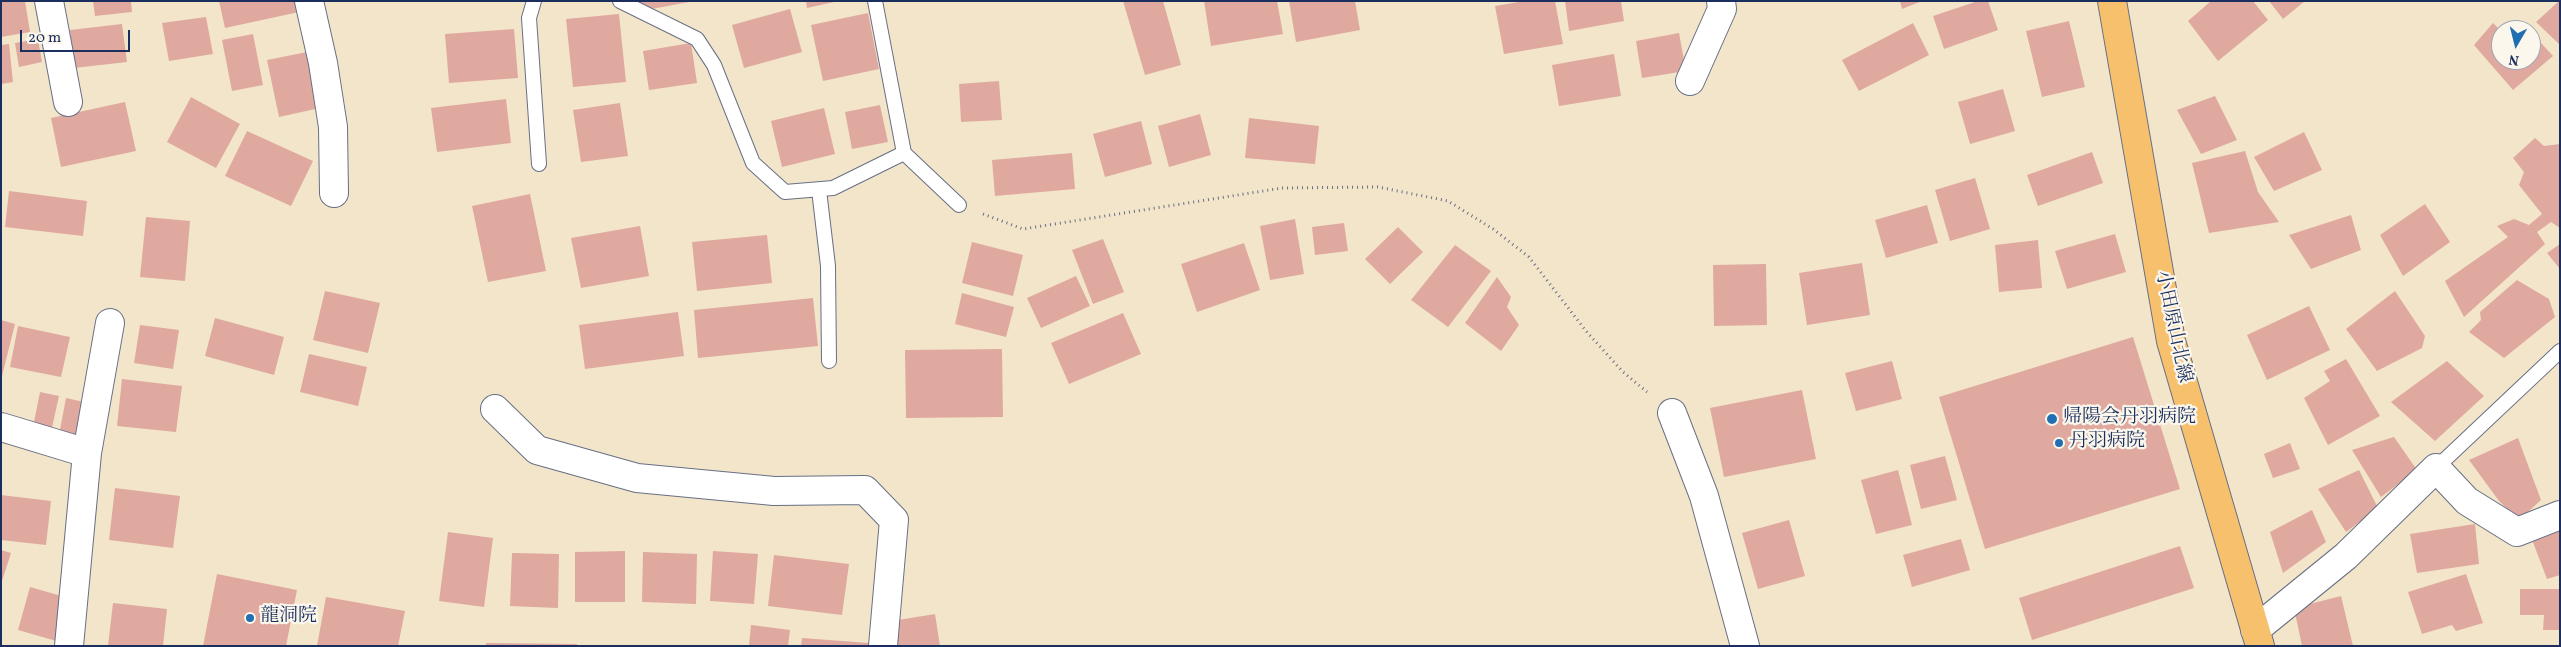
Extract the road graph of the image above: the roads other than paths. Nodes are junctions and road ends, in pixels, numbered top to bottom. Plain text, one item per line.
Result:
1 (49, 1) edge
2 (309, 1) edge
3 (534, 1) edge
4 (620, 1) edge
5 (876, 1) edge
6 (1721, 1) edge
7 (2112, 1) edge
8 (1690, 80) dead end
9 (68, 102) dead end
10 (904, 154) junction
11 (538, 164) dead end
12 (820, 190) junction
13 (334, 193) dead end
14 (959, 205) road end
15 (110, 323) dead end
16 (2560, 351) edge
17 (829, 361) dead end
18 (495, 409) dead end
19 (1672, 413) road end
20 (1, 427) edge
21 (88, 453) junction
22 (2436, 468) junction
23 (2560, 515) edge
24 (2257, 638) edge
25 (69, 646) edge
26 (883, 646) edge
27 (1745, 646) edge

1 - 9 street
2 - 13 street
3 - 11 lane
4 - 12 lane
5 - 10 lane
6 - 8 street
7 - 24 main road, 小田原山北線
10 - 12 lane
10 - 14 lane
12 - 17 lane
15 - 21 street
16 - 22 lane
18 - 26 street
19 - 27 street
20 - 21 street
21 - 25 street
22 - 23 street
22 - 24 street

